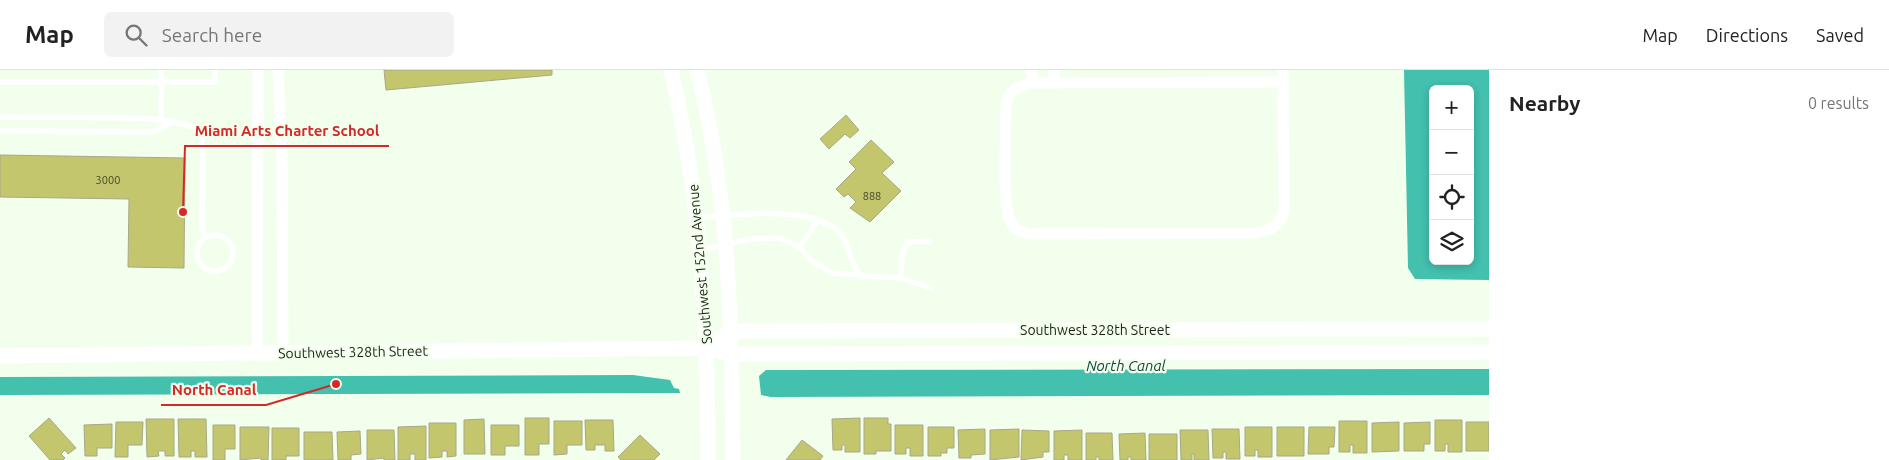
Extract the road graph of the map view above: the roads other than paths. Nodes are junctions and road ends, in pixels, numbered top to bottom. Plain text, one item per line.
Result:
1 (161, 70) edge
2 (215, 70) edge
3 (258, 70) edge
4 (278, 70) edge
5 (671, 70) edge
6 (696, 70) edge
7 (1030, 70) edge
8 (1040, 70) edge
9 (1054, 70) edge
10 (1283, 70) edge
11 (0, 82) edge
12 (161, 82) junction
13 (1283, 82) junction
14 (1035, 83) junction
15 (1055, 83) junction
16 (0, 117) edge
17 (161, 119) junction
18 (174, 122) junction
19 (203, 129) junction
20 (0, 131) edge
21 (258, 133) junction
22 (281, 133) junction
23 (311, 134) dead end
24 (722, 216) junction
25 (698, 218) junction
26 (817, 221) junction
27 (204, 238) junction
28 (929, 242) dead end
29 (726, 245) junction
30 (800, 247) junction
31 (701, 250) junction
32 (862, 277) junction
33 (901, 278) junction
34 (931, 288) dead end
35 (1489, 329) edge
36 (731, 331) junction
37 (707, 348) junction
38 (1489, 352) edge
39 (257, 353) junction
40 (283, 353) junction
41 (731, 354) junction
42 (0, 356) edge
43 (708, 460) edge
44 (732, 460) edge

1 - 12 lane
2 - 12 lane
3 - 21 street
4 - 22 street
5 - 25 street, Southwest 152nd Avenue
6 - 24 street, Southwest 152nd Avenue
7 - 14 street
8 - 14 street
9 - 15 street
10 - 13 street
11 - 12 lane
12 - 17 lane
13 - 14 street
13 - 15 street
14 - 15 street
16 - 17 lane
17 - 18 lane
18 - 19 lane
18 - 20 lane
19 - 21 lane
19 - 27 lane
21 - 22 lane
21 - 39 street
22 - 23 lane
22 - 40 street
24 - 25 lane
24 - 26 lane
24 - 29 street, Southwest 152nd Avenue
25 - 31 street, Southwest 152nd Avenue
26 - 30 lane
26 - 32 lane
27 - 27 lane
28 - 33 lane
29 - 30 lane
29 - 31 lane
29 - 36 street, Southwest 152nd Avenue
30 - 32 lane
31 - 37 street, Southwest 152nd Avenue
32 - 33 lane
33 - 34 lane
35 - 36 street, Southwest 328th Street
36 - 37 street
36 - 41 street, Southwest 152nd Avenue
37 - 40 street, Southwest 328th Street
37 - 41 street, Southwest 328th Street
37 - 43 street, Southwest 152nd Avenue
38 - 41 street, Southwest 328th Street
39 - 40 street, Southwest 328th Street
39 - 42 street, Southwest 328th Street
41 - 44 street, Southwest 152nd Avenue

